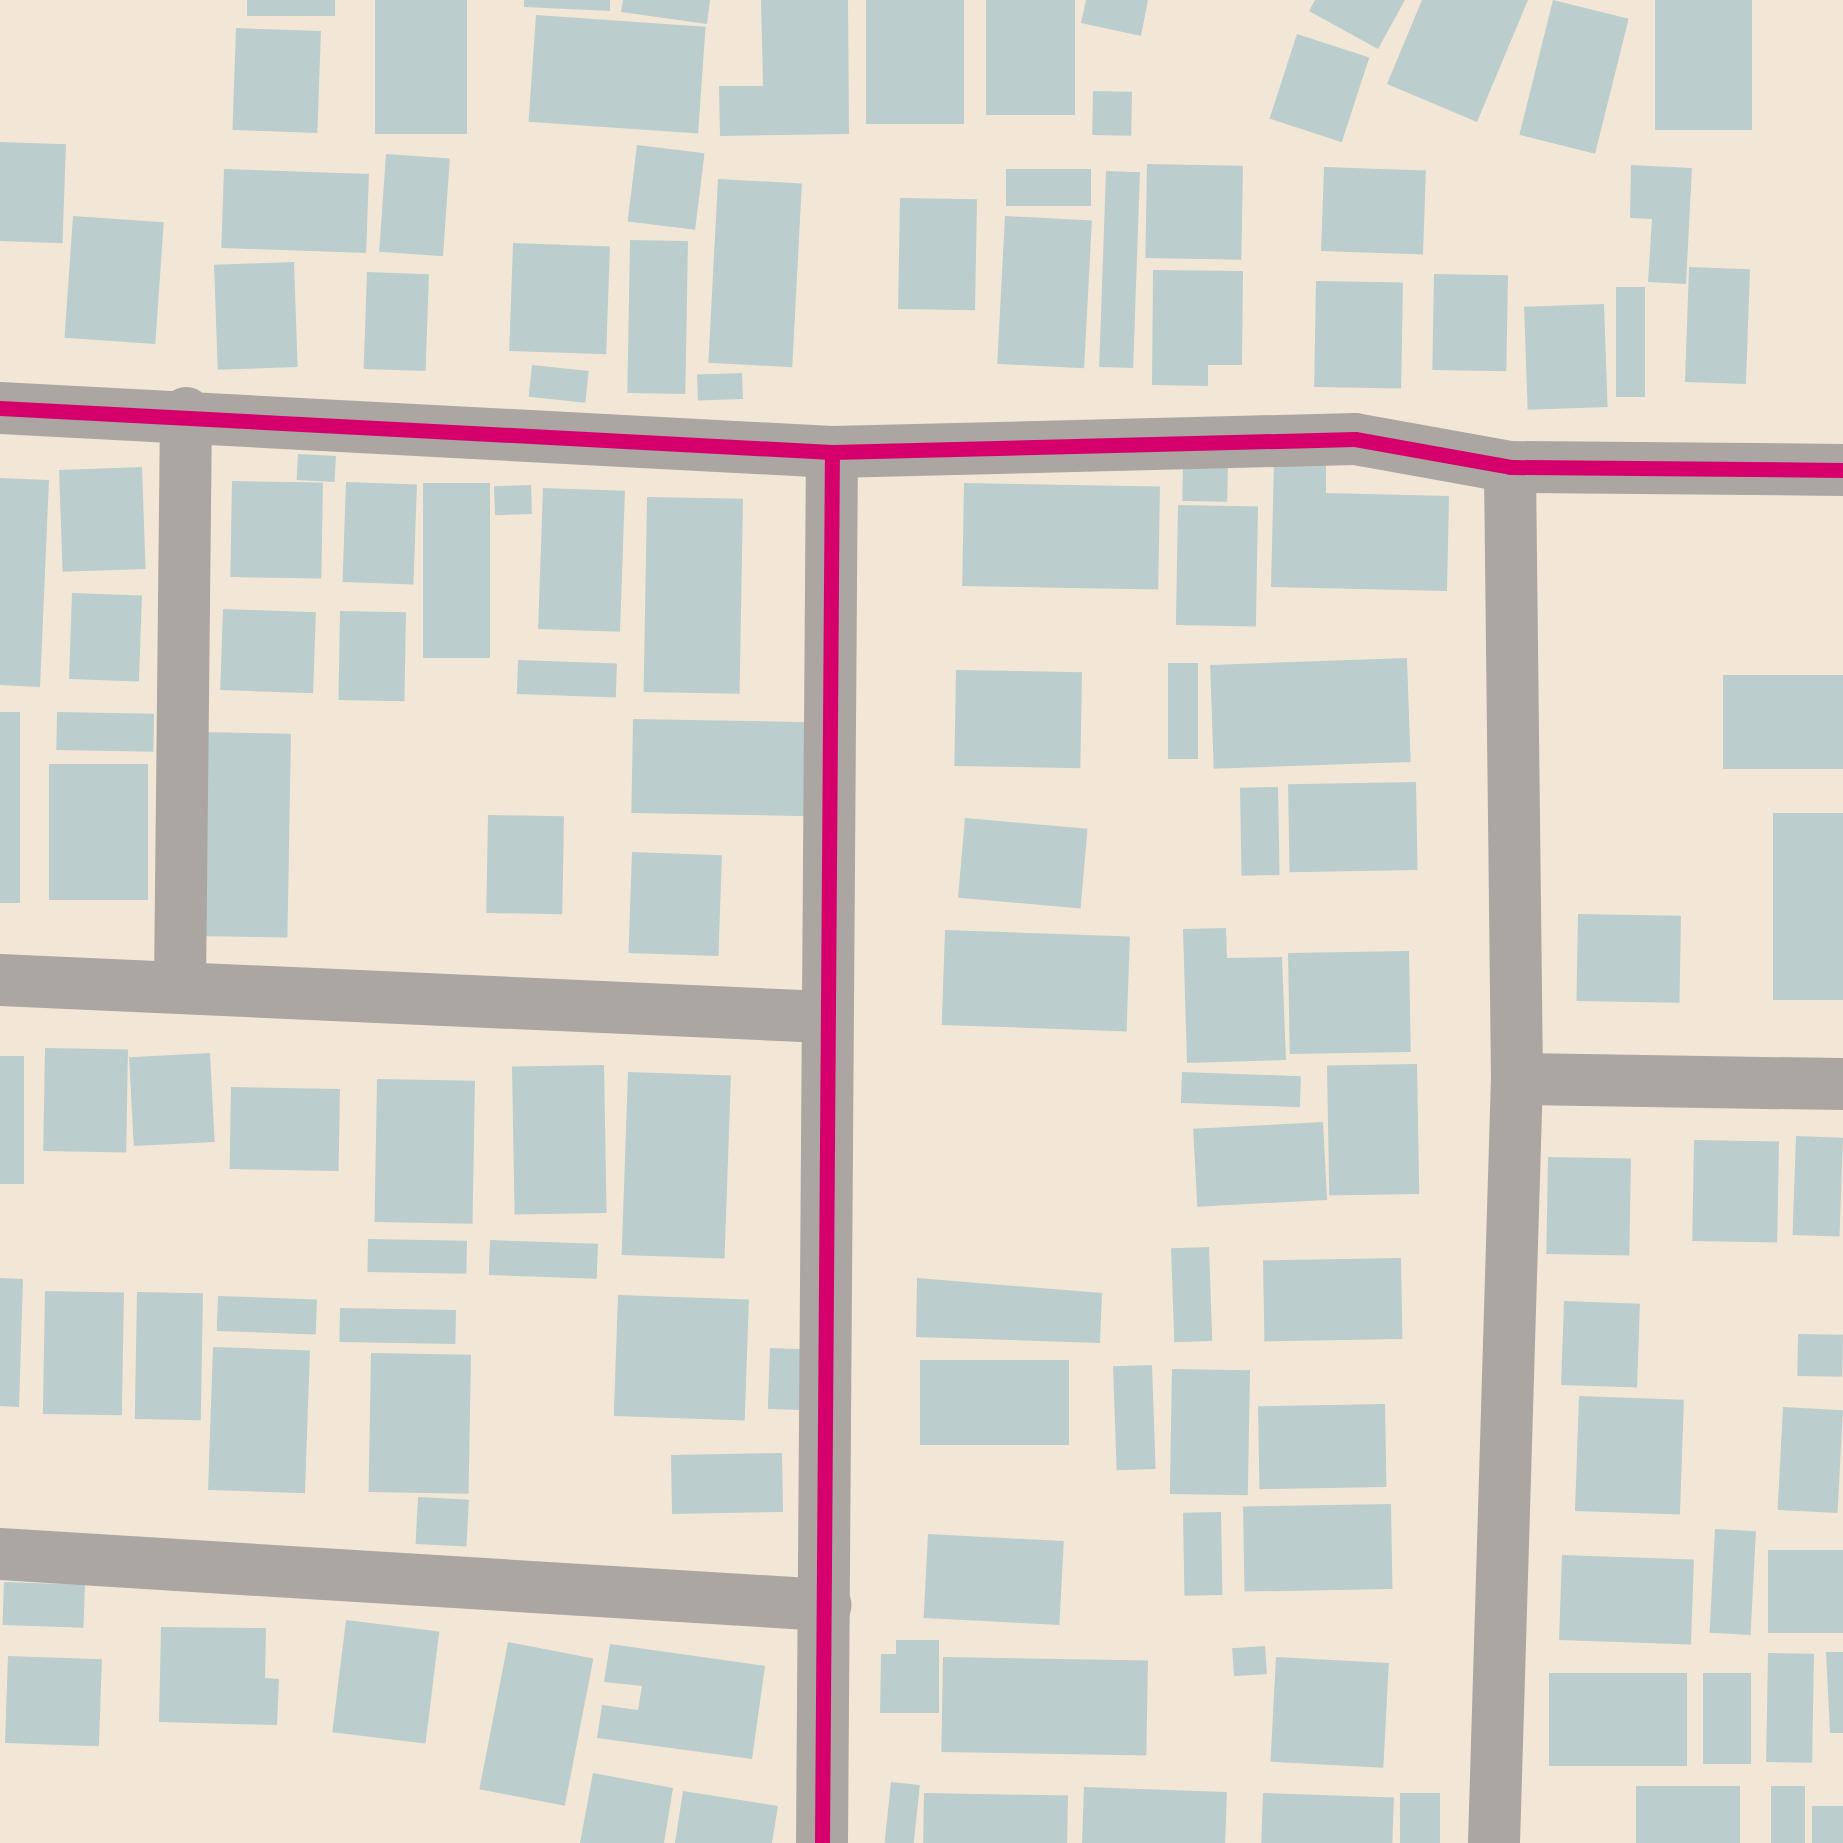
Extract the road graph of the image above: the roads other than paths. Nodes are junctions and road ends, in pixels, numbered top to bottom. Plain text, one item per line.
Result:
1 (0, 408) edge
2 (186, 414) junction
3 (832, 452) junction
4 (1510, 468) junction
5 (1843, 470) edge
6 (0, 980) edge
7 (180, 986) junction
8 (824, 1017) junction
9 (1516, 1078) junction
10 (1843, 1084) edge
11 (0, 1554) edge
12 (824, 1606) junction
13 (822, 1843) edge
14 (1494, 1843) edge

1 - 2 street
2 - 3 street
2 - 7 street
3 - 4 street
3 - 8 street
4 - 5 street
4 - 9 street
6 - 7 street
7 - 8 street
8 - 12 street
9 - 10 street
9 - 14 street
11 - 12 street
12 - 13 street

